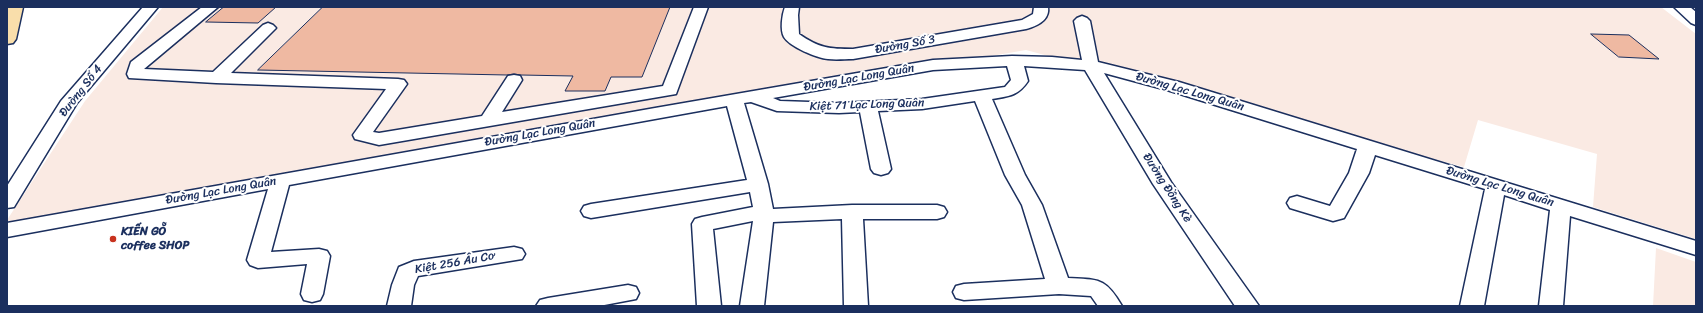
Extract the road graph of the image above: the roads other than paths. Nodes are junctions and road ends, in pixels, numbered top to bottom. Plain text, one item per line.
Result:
1 (151, 7) edge
2 (211, 7) edge
3 (701, 7) edge
4 (792, 7) edge
5 (1041, 7) edge
6 (1681, 7) edge
7 (12, 9) edge
8 (1696, 20) edge
9 (1082, 21) dead end
10 (268, 28) dead end
11 (7, 39) edge
12 (1014, 61) junction
13 (1091, 66) junction
14 (216, 78) junction
15 (514, 80) dead end
16 (982, 96) junction
17 (743, 97) junction
18 (868, 107) junction
19 (488, 120) junction
20 (1368, 146) junction
21 (881, 169) dead end
22 (281, 180) junction
23 (758, 184) junction
24 (1496, 186) junction
25 (7, 202) edge
26 (1297, 203) dead end
27 (1561, 206) junction
28 (591, 211) dead end
29 (852, 212) junction
30 (937, 212) dead end
31 (763, 214) junction
32 (7, 230) edge
33 (1696, 248) edge
34 (514, 254) dead end
35 (1058, 280) junction
36 (964, 292) dead end
37 (628, 293) dead end
38 (312, 294) dead end
39 (399, 306) edge
40 (548, 306) edge
41 (709, 306) edge
42 (752, 306) edge
43 (856, 306) edge
44 (1110, 306) edge
45 (1248, 306) edge
46 (1472, 306) edge
47 (1551, 306) edge

1 - 25 street, Đường Số 4
2 - 14 street
3 - 19 street
4 - 5 street, Đường Số 3
6 - 8 street
7 - 11 main road
9 - 13 street, Đường Đồng Kè
10 - 14 street
12 - 13 street, Đường Lạc Long Quân
12 - 16 street, Kiệt 71 Lạc Long Quân
12 - 17 street, Đường Lạc Long Quân
13 - 20 street, Đường Lạc Long Quân
13 - 45 street, Đường Đồng Kè
14 - 19 street
15 - 19 street
16 - 18 street, Kiệt 71 Lạc Long Quân
16 - 35 street
17 - 18 street, Kiệt 71 Lạc Long Quân
17 - 22 street, Đường Lạc Long Quân
17 - 23 street
18 - 21 street
20 - 24 street, Đường Lạc Long Quân
20 - 26 street
22 - 32 street, Đường Lạc Long Quân
22 - 38 street
23 - 28 street
23 - 31 street
24 - 27 street, Đường Lạc Long Quân
24 - 46 street
27 - 33 street, Đường Lạc Long Quân
27 - 47 street
29 - 30 street
29 - 31 street
29 - 43 street
31 - 41 street
31 - 42 street
34 - 39 street, Kiệt 256 Âu Cơ
35 - 36 street
35 - 44 street
37 - 40 street

